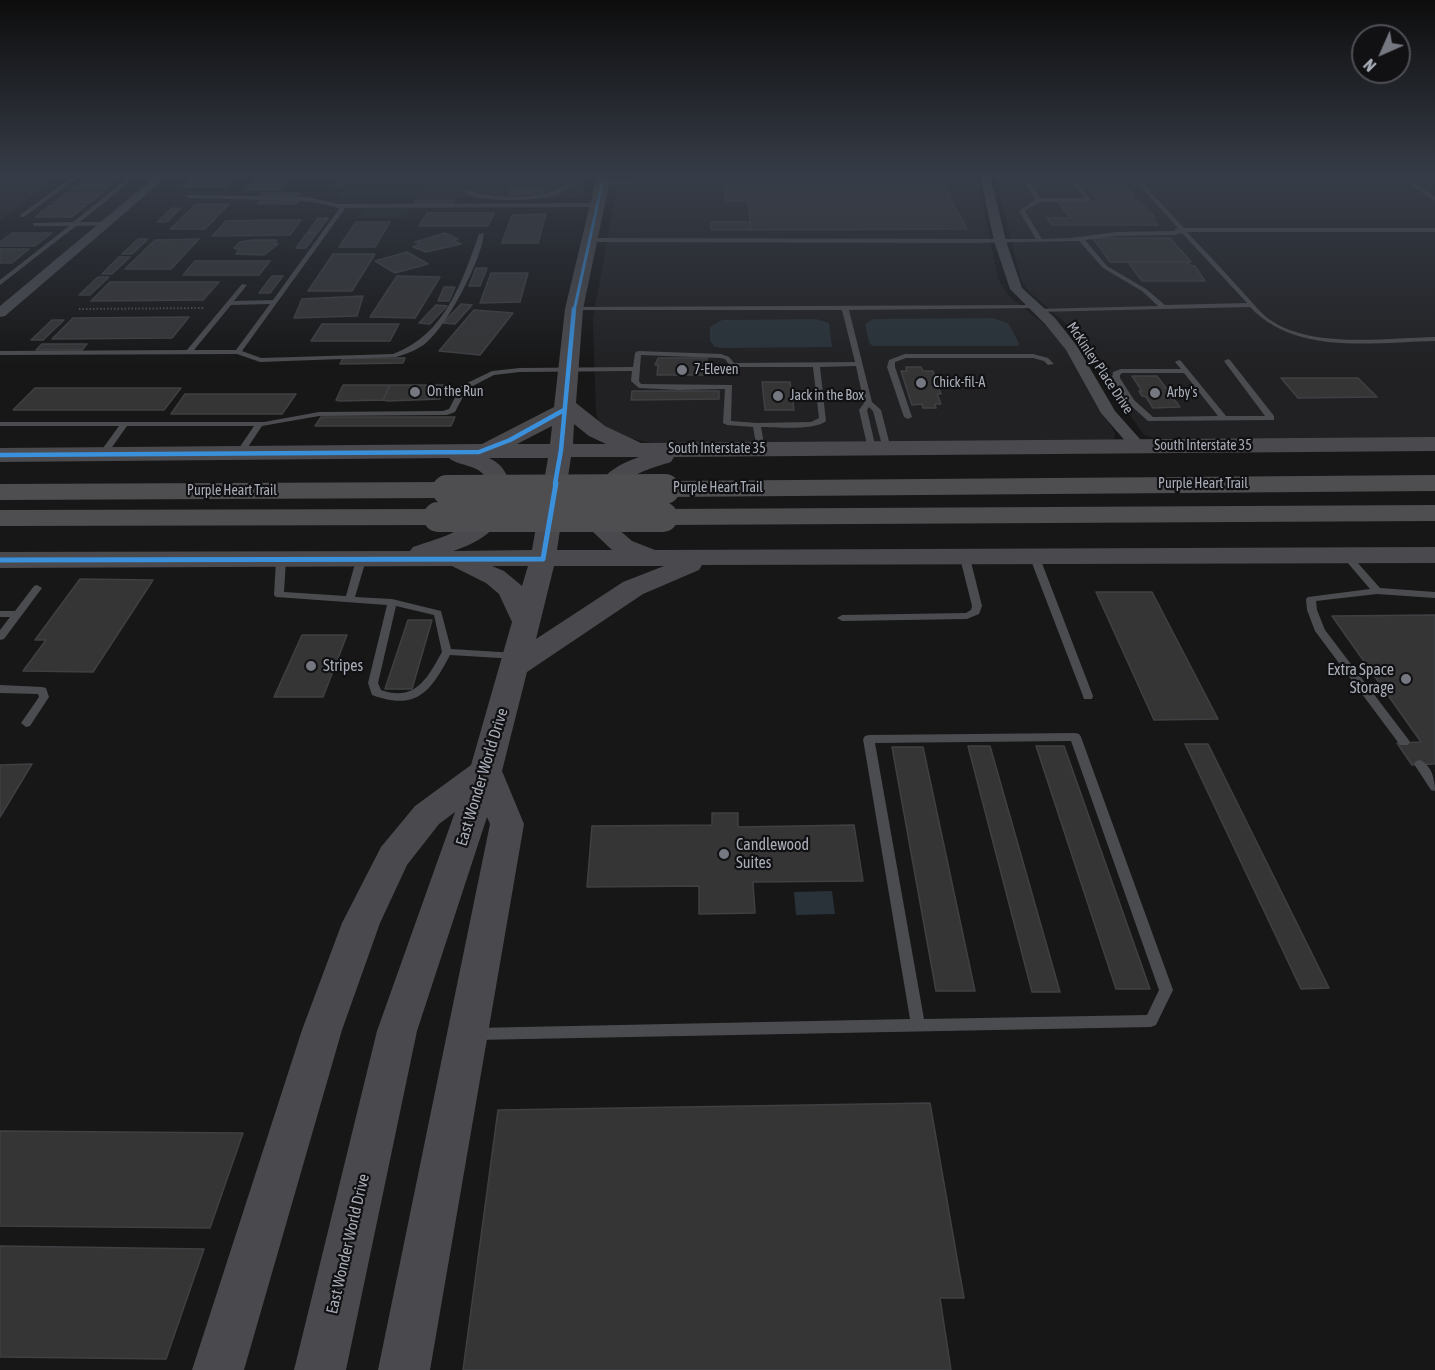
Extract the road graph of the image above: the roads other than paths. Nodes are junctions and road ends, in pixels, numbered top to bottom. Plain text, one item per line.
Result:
1 (999, 238) edge
2 (55, 239) edge
3 (88, 239) edge
4 (320, 239) edge
5 (480, 239) edge
6 (808, 239) edge
7 (1081, 239) edge
8 (1190, 239) edge
9 (589, 240) joint
10 (0, 283) edge
11 (244, 285) dead end
12 (273, 302) junction
13 (229, 303) junction
14 (1251, 305) junction
15 (1163, 307) junction
16 (845, 308) junction
17 (574, 309) junction
18 (1035, 309) junction
19 (0, 313) edge
20 (1435, 339) edge
21 (189, 352) junction
22 (238, 352) junction
23 (0, 353) edge
24 (1228, 361) dead end
25 (1179, 362) dead end
26 (1050, 363) dead end
27 (859, 364) junction
28 (732, 365) junction
29 (816, 365) junction
30 (635, 369) junction
31 (568, 370) junction
32 (1186, 371) junction
33 (729, 387) junction
34 (868, 403) junction
35 (565, 407) junction
36 (908, 417) dead end
37 (1224, 418) junction
38 (0, 424) edge
39 (125, 424) junction
40 (259, 424) junction
41 (757, 425) junction
42 (1435, 444) edge
43 (1139, 447) junction
44 (761, 449) junction
45 (879, 449) junction
46 (561, 450) junction
47 (640, 450) junction
48 (692, 450) junction
49 (444, 452) junction
50 (479, 452) junction
51 (102, 454) junction
52 (239, 454) junction
53 (0, 455) edge
54 (1435, 483) edge
55 (0, 492) edge
56 (1435, 513) edge
57 (0, 518) edge
58 (1346, 555) junction
59 (1435, 555) edge
60 (965, 558) junction
61 (1035, 558) junction
62 (454, 559) junction
63 (543, 559) junction
64 (656, 559) junction
65 (702, 559) junction
66 (281, 560) junction
67 (361, 560) junction
68 (396, 560) junction
69 (2, 563) edge
70 (38, 588) dead end
71 (1377, 591) junction
72 (1435, 595) edge
73 (350, 599) junction
74 (392, 602) junction
75 (0, 614) edge
76 (18, 614) junction
77 (842, 618) dead end
78 (525, 621) junction
79 (0, 637) edge
80 (447, 651) junction
81 (515, 661) junction
82 (0, 689) edge
83 (1088, 696) dead end
84 (26, 723) dead end
85 (1404, 742) dead end
86 (1420, 764) dead end
87 (486, 771) junction
88 (1435, 787) edge
89 (918, 1026) junction
90 (466, 1034) junction
91 (218, 1370) edge
92 (320, 1370) edge
93 (404, 1370) edge

1 - 18 street, McKinley Place Drive
2 - 10 lane
3 - 19 street
4 - 12 lane
5 - 22 lane
6 - 9 lane
7 - 15 lane
8 - 14 lane
9 - 17 main road, East Wonder World Drive
11 - 13 lane
12 - 13 lane
12 - 22 lane
13 - 21 lane
14 - 15 lane
14 - 20 lane
15 - 18 lane
16 - 17 lane
16 - 18 lane
16 - 27 lane
17 - 31 main road, East Wonder World Drive
18 - 43 street, McKinley Place Drive
21 - 22 lane
21 - 23 lane
24 - 37 lane
25 - 32 lane
26 - 36 lane
27 - 29 lane
27 - 34 lane
28 - 29 lane
28 - 30 lane
28 - 33 lane
29 - 41 lane
30 - 31 lane
30 - 33 lane
31 - 35 main road, East Wonder World Drive
31 - 40 lane
32 - 37 lane
32 - 37 lane
33 - 41 lane
34 - 45 lane
34 - 45 lane
35 - 46 main road, East Wonder World Drive
35 - 47 main road
35 - 50 main road
38 - 39 lane
39 - 40 lane
39 - 51 lane
40 - 52 lane
41 - 44 lane
42 - 43 main road, South Interstate 35
43 - 45 main road, South Interstate 35
44 - 45 main road, South Interstate 35
44 - 48 main road, South Interstate 35
46 - 47 main road, South Interstate 35
46 - 50 main road, South Interstate 35
46 - 63 main road, East Wonder World Drive
47 - 48 main road, South Interstate 35
48 - 64 main road
49 - 50 main road, South Interstate 35
49 - 52 main road, South Interstate 35
49 - 68 main road
51 - 52 main road, South Interstate 35
51 - 53 main road, South Interstate 35
54 - 55 highway, Purple Heart Trail, bridge
56 - 57 highway, Purple Heart Trail, bridge
58 - 59 main road
58 - 61 main road
58 - 71 lane
60 - 61 main road
60 - 65 main road
60 - 77 lane
61 - 83 lane
62 - 63 main road
62 - 68 main road
62 - 78 main road
63 - 64 main road
63 - 78 main road, East Wonder World Drive
64 - 65 main road
65 - 81 main road
66 - 67 main road
66 - 69 main road
66 - 73 lane
67 - 68 main road
67 - 73 lane
70 - 76 lane
71 - 72 lane
71 - 85 lane
73 - 74 lane
74 - 80 lane
74 - 80 lane
75 - 76 lane
76 - 79 lane
78 - 81 main road, East Wonder World Drive
80 - 81 lane
81 - 87 main road, East Wonder World Drive
82 - 84 lane
86 - 88 lane
87 - 90 main road
87 - 91 main road
87 - 92 main road, East Wonder World Drive
89 - 89 lane
89 - 90 lane
90 - 93 main road

